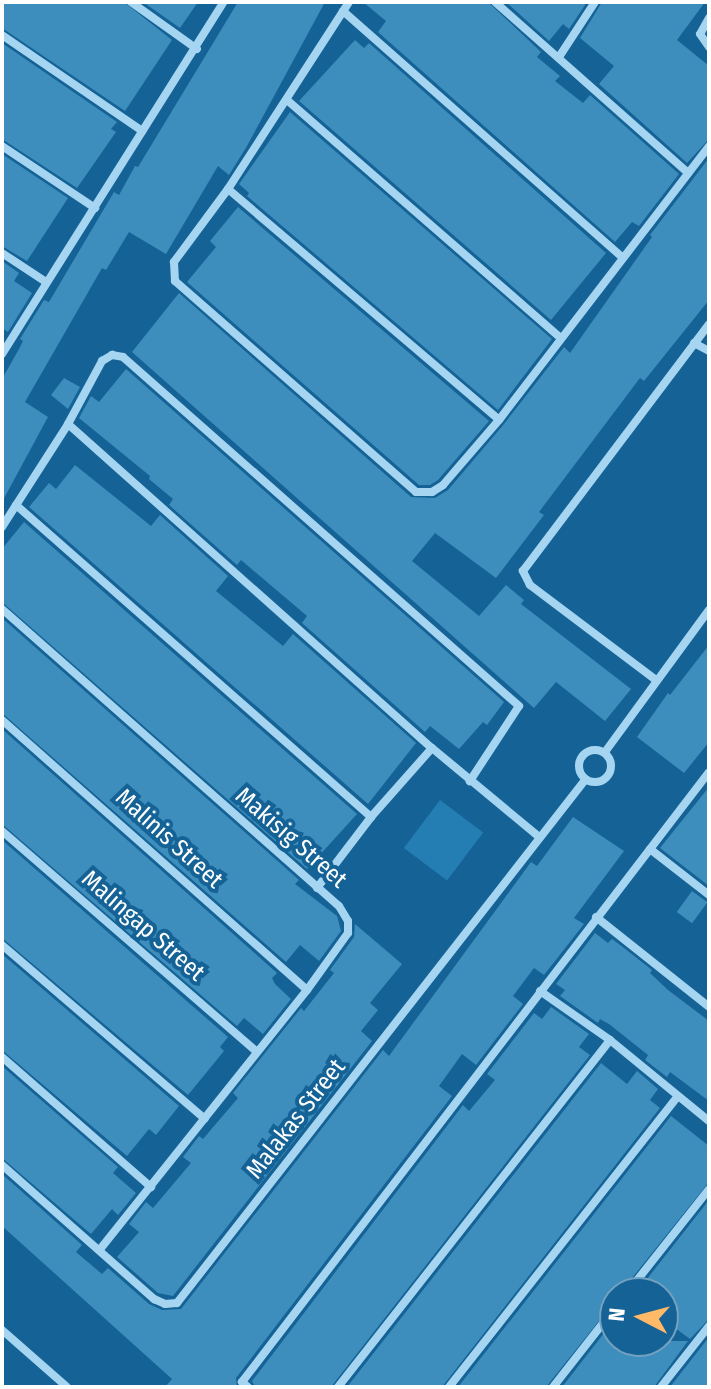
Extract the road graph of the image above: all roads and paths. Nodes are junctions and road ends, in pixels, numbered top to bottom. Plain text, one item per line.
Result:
1 (131, 2) edge
2 (224, 2) edge
3 (349, 2) edge
4 (495, 2) edge
5 (595, 2) edge
6 (343, 11) junction
7 (709, 18) edge
8 (2, 35) edge
9 (709, 47) edge
10 (197, 49) junction
11 (559, 57) junction
12 (287, 100) junction
13 (142, 131) junction
14 (2, 146) edge
15 (709, 146) edge
16 (688, 173) junction
17 (228, 189) junction
18 (95, 208) junction
19 (2, 253) edge
20 (623, 258) junction
21 (46, 282) junction
22 (709, 324) edge
23 (561, 338) junction
24 (694, 343) junction
25 (709, 351) edge
26 (2, 354) edge
27 (499, 420) junction
28 (68, 424) junction
29 (16, 505) junction
30 (2, 527) edge
31 (2, 609) edge
32 (709, 610) edge
33 (656, 680) junction
34 (2, 720) edge
35 (432, 748) junction
36 (605, 752) junction
37 (709, 772) edge
38 (585, 780) junction
39 (470, 781) junction
40 (706, 783) edge
41 (371, 817) junction
42 (2, 831) edge
43 (538, 836) junction
44 (650, 849) junction
45 (317, 888) junction
46 (709, 895) edge
47 (596, 917) junction
48 (2, 945) edge
49 (307, 990) junction
50 (540, 991) junction
51 (709, 1007) edge
52 (610, 1040) junction
53 (257, 1052) junction
54 (2, 1057) edge
55 (677, 1097) junction
56 (205, 1119) junction
57 (709, 1121) edge
58 (2, 1165) edge
59 (151, 1187) junction
60 (709, 1189) edge
61 (100, 1249) junction
62 (640, 1277) edge
63 (709, 1326) edge
64 (599, 1328) edge
65 (2, 1330) edge
66 (67, 1387) edge
67 (248, 1387) edge
68 (338, 1387) edge
69 (449, 1387) edge
70 (553, 1387) edge
71 (661, 1387) edge

1 - 10 street
2 - 10 street
3 - 6 street
4 - 11 street
5 - 11 street
6 - 12 street
6 - 20 street
7 - 9 street
8 - 13 street
10 - 13 street
11 - 16 street
12 - 17 street
12 - 23 street
13 - 18 street
14 - 18 street
15 - 16 street
16 - 20 street
17 - 27 street
17 - 27 street
18 - 21 street
19 - 21 street
20 - 23 street
21 - 26 street
22 - 24 street
23 - 27 street
24 - 25 street
24 - 33 street
28 - 29 street
28 - 35 street
28 - 39 street
29 - 30 street
29 - 41 street
31 - 45 street, Makisig Street
32 - 33 street
33 - 36 street
34 - 49 street, Malinis Street
35 - 39 street
35 - 41 street
36 - 38 street
36 - 38 street
37 - 40 street
38 - 43 street, Malakas Street
39 - 43 street
40 - 44 street
41 - 45 street
42 - 53 street, Malingap Street
43 - 61 street, Malakas Street
44 - 46 street
44 - 47 street
45 - 49 street, Makisig Street
47 - 50 street
47 - 51 street
48 - 56 street
49 - 53 street, Makisig Street
50 - 52 street
50 - 67 street
52 - 55 street
52 - 68 street
53 - 56 street, Makisig Street
54 - 59 street
55 - 57 street
55 - 69 street
56 - 59 street, Makisig Street
58 - 61 street, Malakas Street
59 - 61 street, Makisig Street
60 - 62 street
63 - 71 street
64 - 70 street
65 - 66 street

